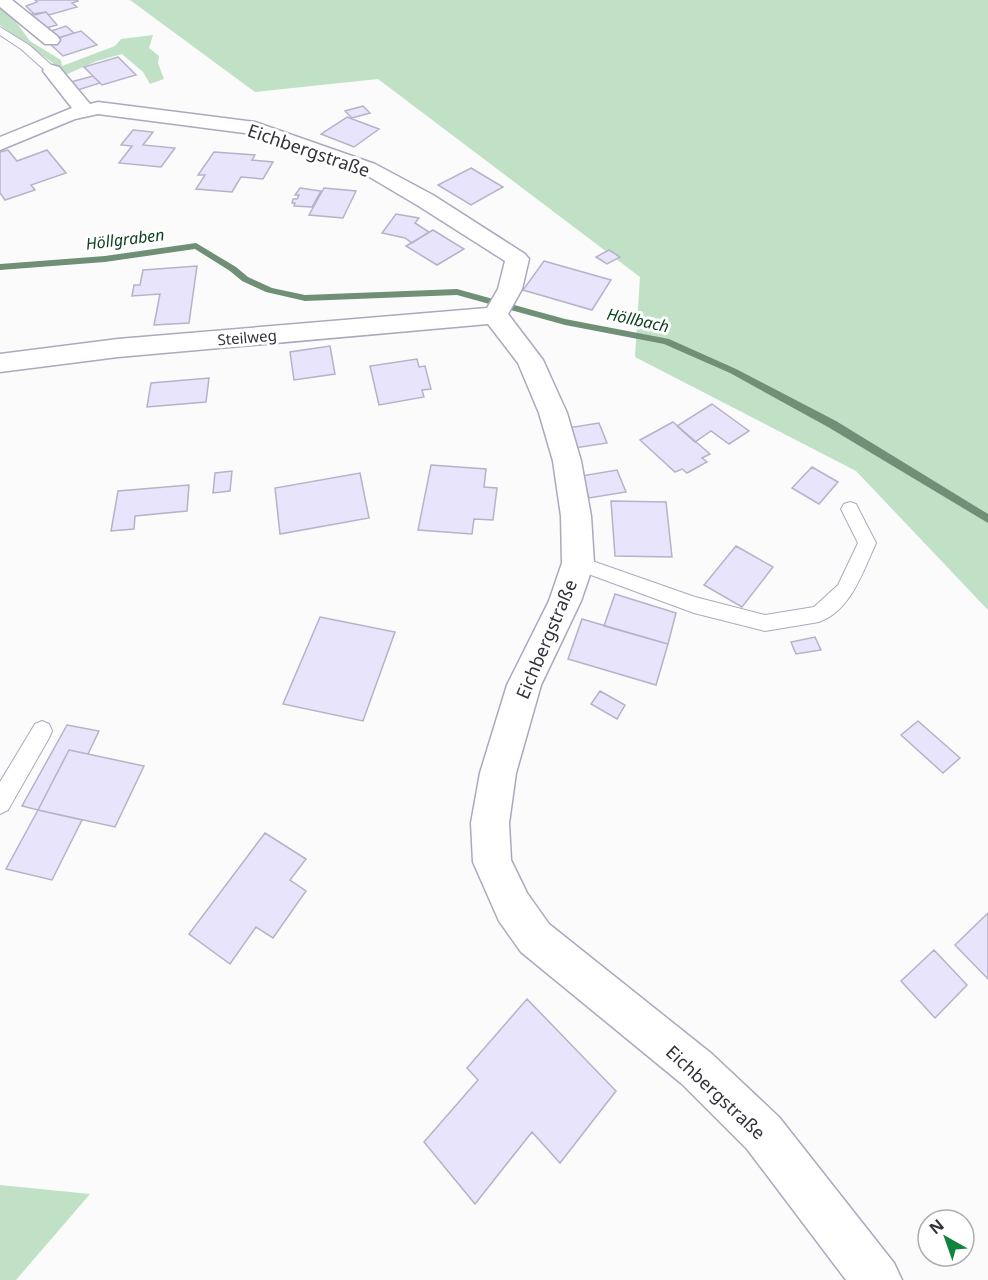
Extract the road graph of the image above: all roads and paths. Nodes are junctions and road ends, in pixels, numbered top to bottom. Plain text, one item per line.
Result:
1 (2, 0) edge
2 (0, 30) edge
3 (51, 40) dead end
4 (52, 71) joint
5 (85, 111) junction
6 (0, 144) edge
7 (501, 304) junction
8 (0, 363) edge
9 (850, 509) dead end
10 (578, 563) junction
11 (42, 731) dead end
12 (0, 803) edge
13 (877, 1280) edge

1 - 3 street
2 - 4 lane
4 - 5 street
5 - 6 street, Eichbergstraße
5 - 7 street, Eichbergstraße
7 - 8 street, Steilweg
7 - 10 street, Eichbergstraße
9 - 10 lane
10 - 13 street, Eichbergstraße
11 - 12 lane

